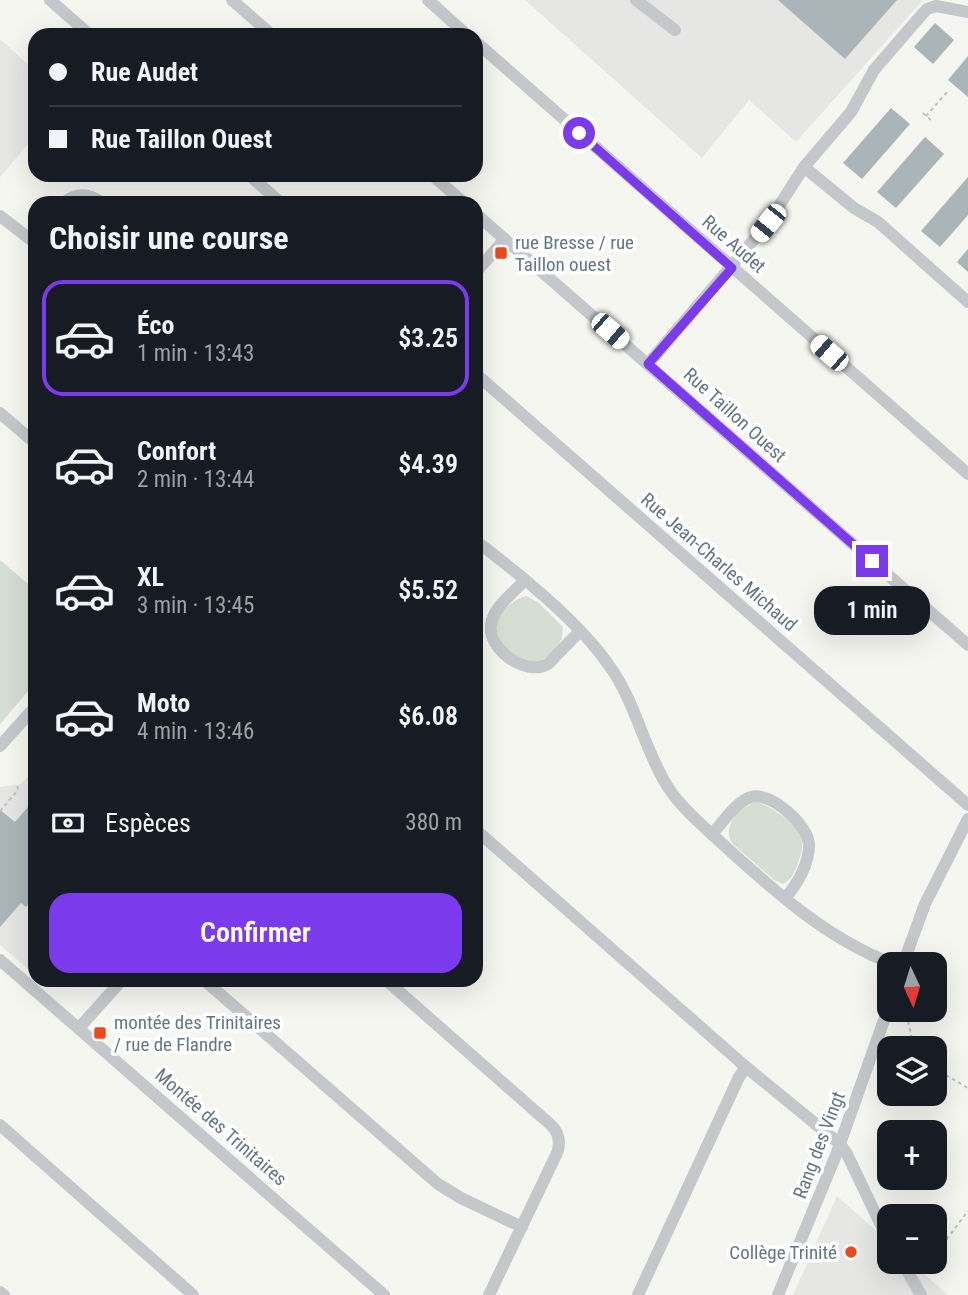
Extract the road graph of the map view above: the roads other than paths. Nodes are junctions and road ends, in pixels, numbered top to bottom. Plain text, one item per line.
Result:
1 (50, 0) edge
2 (232, 0) edge
3 (636, 0) edge
4 (431, 1) edge
5 (968, 12) edge
6 (82, 28) edge
7 (264, 28) edge
8 (460, 28) edge
9 (675, 30) dead end
10 (483, 49) edge
11 (804, 167) junction
12 (257, 182) edge
13 (440, 182) edge
14 (273, 196) edge
15 (456, 196) edge
16 (0, 216) edge
17 (483, 220) edge
18 (28, 235) edge
19 (505, 239) junction
20 (483, 264) edge
21 (732, 268) junction
22 (968, 302) edge
23 (648, 364) junction
24 (483, 380) edge
25 (0, 413) edge
26 (28, 437) edge
27 (968, 474) edge
28 (483, 547) edge
29 (524, 581) junction
30 (580, 631) junction
31 (968, 645) edge
32 (28, 715) edge
33 (0, 746) edge
34 (968, 805) edge
35 (968, 819) edge
36 (712, 834) junction
37 (483, 836) edge
38 (785, 898) junction
39 (908, 952) edge
40 (877, 956) edge
41 (0, 961) edge
42 (28, 985) edge
43 (31, 987) edge
44 (116, 987) edge
45 (212, 987) edge
46 (394, 987) edge
47 (883, 1022) edge
48 (79, 1028) junction
49 (746, 1067) junction
50 (0, 1125) edge
51 (840, 1144) junction
52 (877, 1216) edge
53 (522, 1227) junction
54 (910, 1274) edge
55 (381, 1294) edge
56 (193, 1295) edge
57 (489, 1295) edge
58 (638, 1295) edge
59 (778, 1295) edge
60 (921, 1295) edge

1 - 6 street
2 - 7 street
3 - 9 street
4 - 8 street
5 - 11 street
10 - 21 street, Rue Audet
11 - 21 street
11 - 22 street
12 - 14 street
13 - 15 street
16 - 18 street
17 - 19 street, Rue Taillon Ouest
19 - 20 street
19 - 23 street, Rue Taillon Ouest
21 - 23 street
21 - 27 street, Rue Audet
23 - 31 street, Rue Taillon Ouest
24 - 34 street, Rue Jean-Charles Michaud
25 - 26 street
28 - 29 street
29 - 30 street
29 - 30 street
30 - 36 street
32 - 33 street
35 - 39 street
36 - 38 street
36 - 38 street
37 - 49 street
38 - 40 street
41 - 42 street, Montée des Trinitaires
43 - 48 street, Montée des Trinitaires
44 - 48 street
45 - 53 street
46 - 53 street
47 - 51 street, Rang des Vingt
48 - 55 street, Montée des Trinitaires
49 - 51 street
49 - 58 street
50 - 56 street
51 - 52 street
51 - 59 street, Rang des Vingt
53 - 57 street
54 - 60 street

